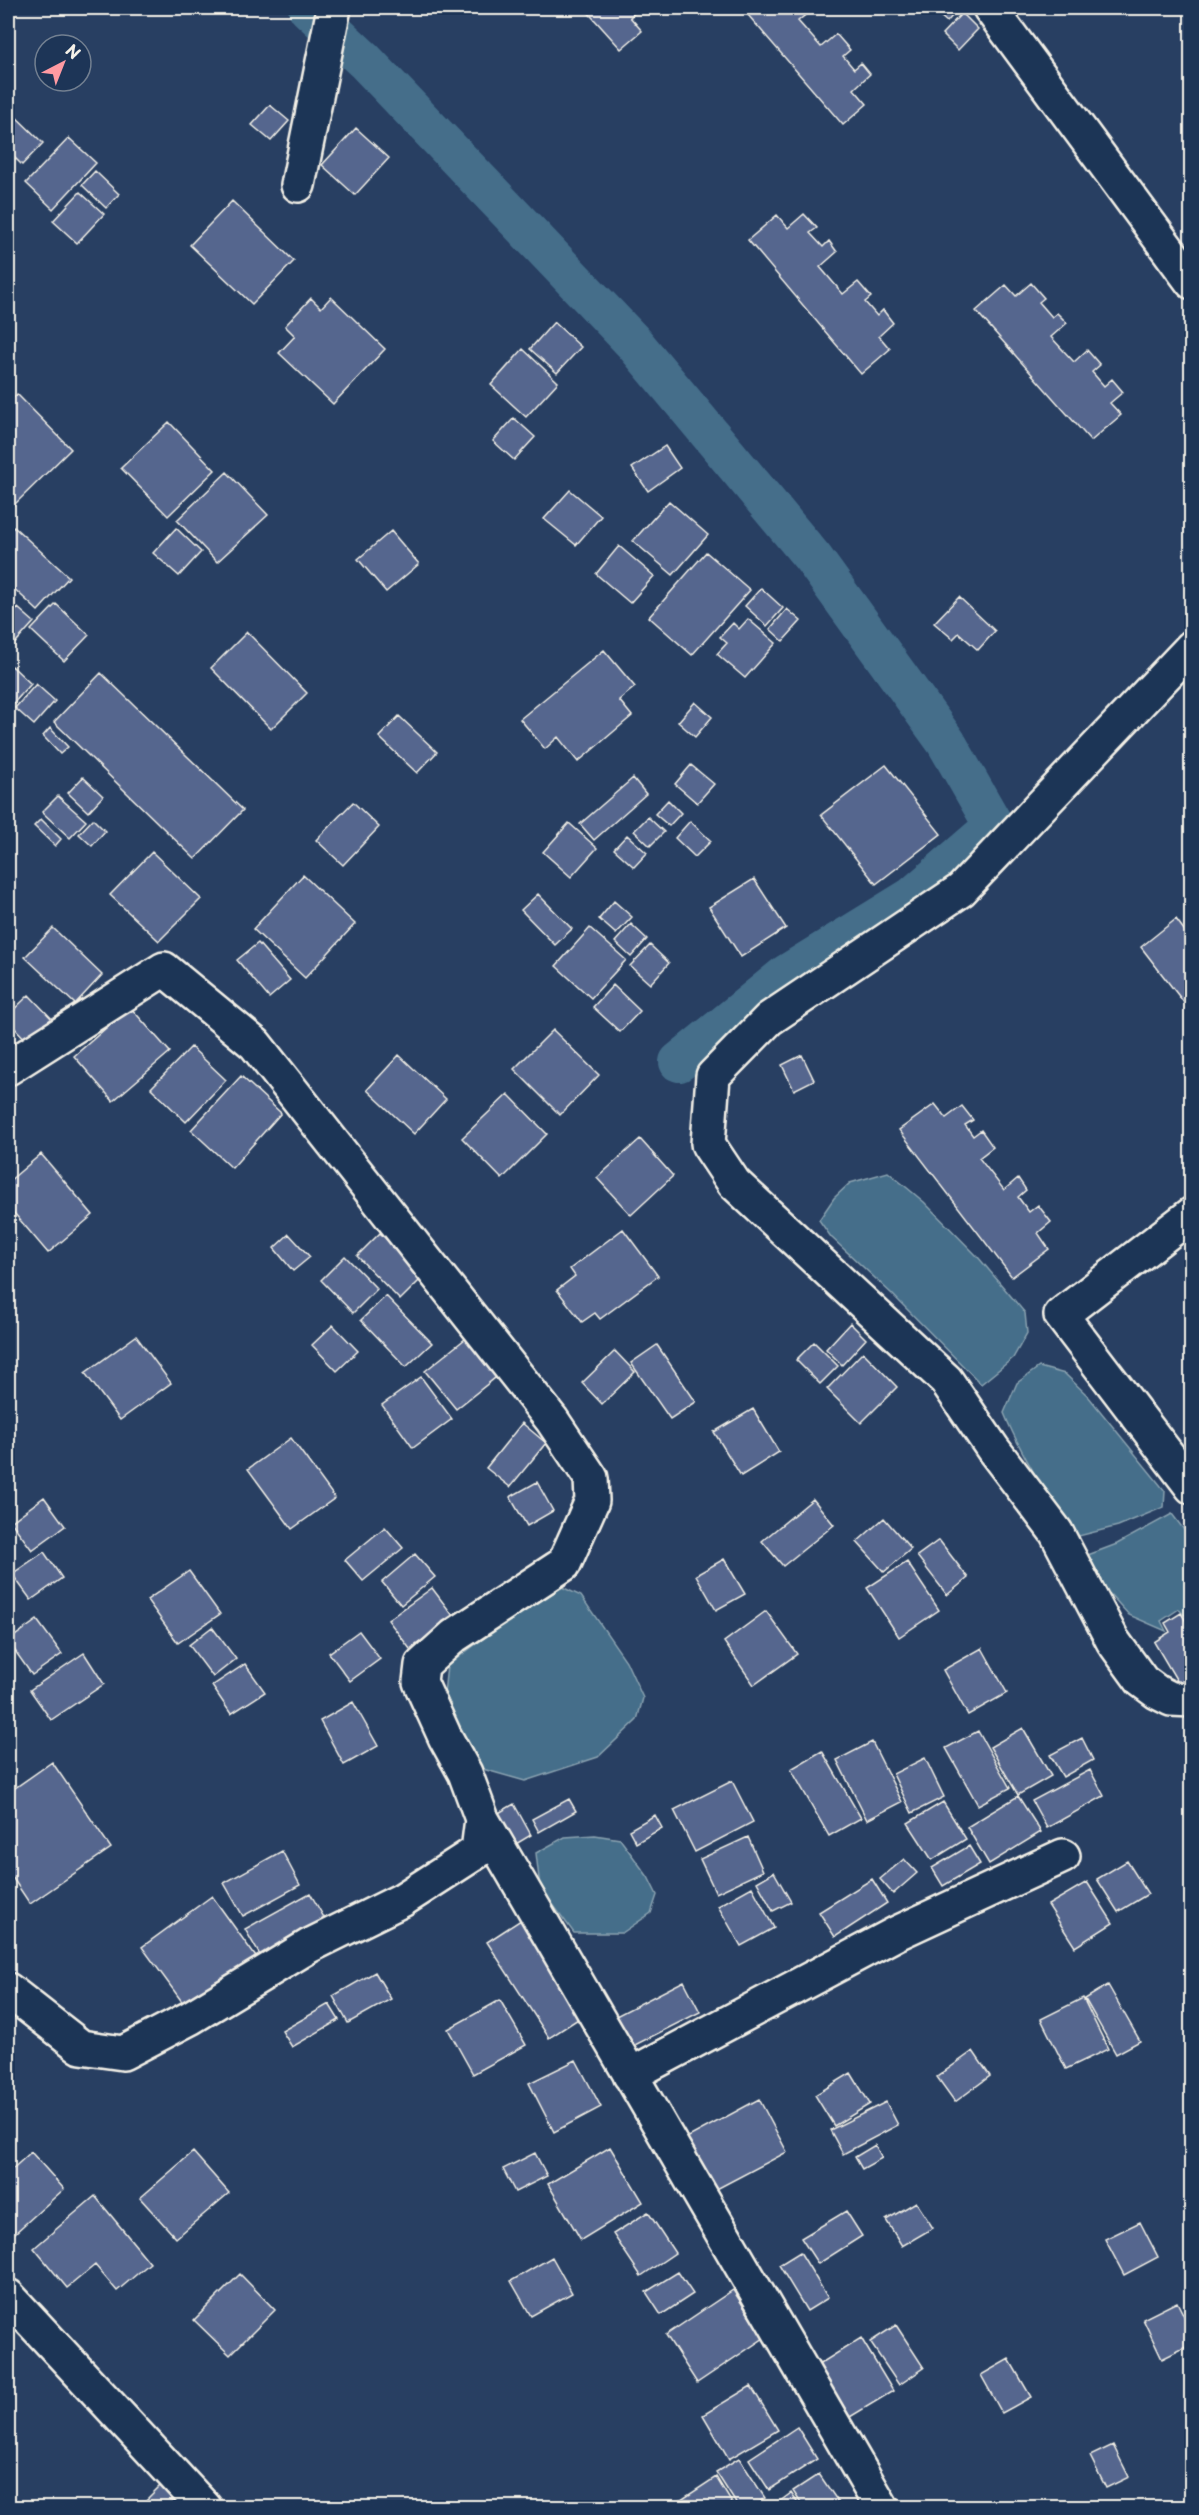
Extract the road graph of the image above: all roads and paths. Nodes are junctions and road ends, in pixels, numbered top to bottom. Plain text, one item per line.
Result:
1 (334, 8) edge
2 (993, 9) edge
3 (298, 185) dead end
4 (1191, 282) edge
5 (1191, 647) edge
6 (8, 1068) edge
7 (1191, 1214) edge
8 (1191, 1487) edge
9 (1191, 1700) edge
10 (482, 1819) junction
11 (1063, 1856) dead end
12 (8, 1990) edge
13 (630, 2075) junction
14 (8, 2296) edge
15 (205, 2508) edge
16 (882, 2508) edge

1 - 3 street
2 - 4 street
5 - 9 street
6 - 10 street
7 - 8 street
10 - 12 street
10 - 13 street
11 - 13 street
13 - 16 street
14 - 15 street

